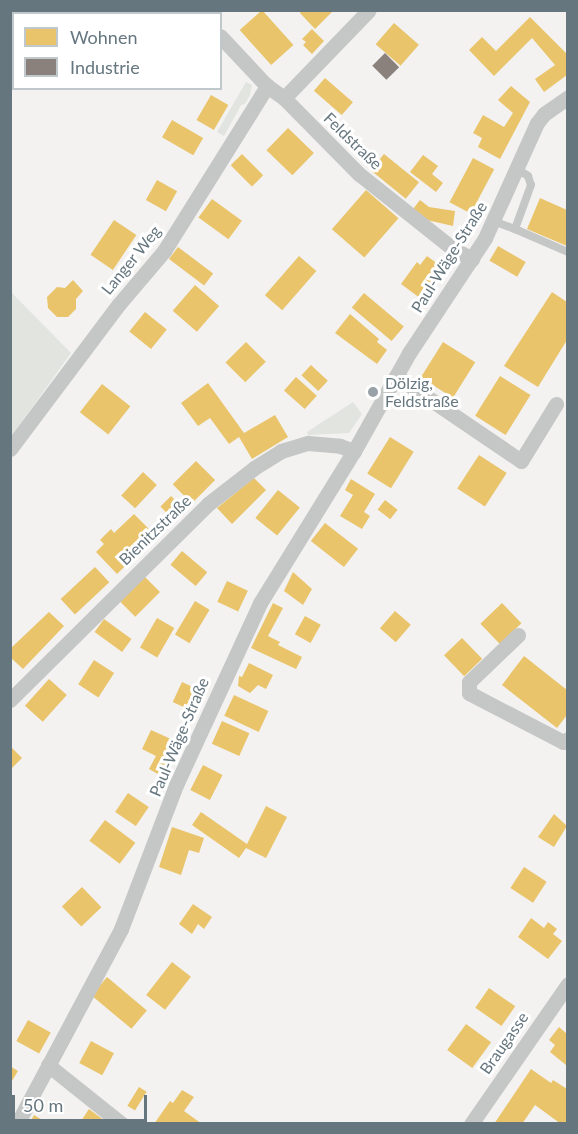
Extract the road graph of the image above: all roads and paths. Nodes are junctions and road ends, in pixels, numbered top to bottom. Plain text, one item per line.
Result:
1 (369, 10) edge
2 (222, 38) edge
3 (267, 86) junction
4 (567, 97) edge
5 (284, 98) junction
6 (517, 169) junction
7 (493, 221) junction
8 (514, 229) junction
9 (567, 252) edge
10 (472, 260) junction
11 (396, 376) junction
12 (556, 404) dead end
13 (10, 449) edge
14 (354, 451) junction
15 (518, 635) dead end
16 (10, 700) edge
17 (567, 739) edge
18 (567, 984) edge
19 (48, 1065) junction
20 (17, 1124) edge
21 (122, 1124) edge
22 (471, 1124) edge

1 - 5 street
2 - 3 street, Feldstraße
3 - 5 street, Feldstraße
3 - 13 street, Langer Weg
4 - 6 street, Paul-Wäge-Straße
5 - 10 street, Feldstraße
6 - 7 street, Paul-Wäge-Straße
6 - 8 lane
7 - 8 lane
7 - 10 street, Paul-Wäge-Straße
8 - 9 lane
10 - 11 street, Paul-Wäge-Straße
11 - 12 street
11 - 14 street, Paul-Wäge-Straße
14 - 16 street, Bienitzstraße
14 - 19 street, Paul-Wäge-Straße
15 - 17 street
18 - 22 street, Braugasse
19 - 20 street, Paul-Wäge-Straße
19 - 21 street

